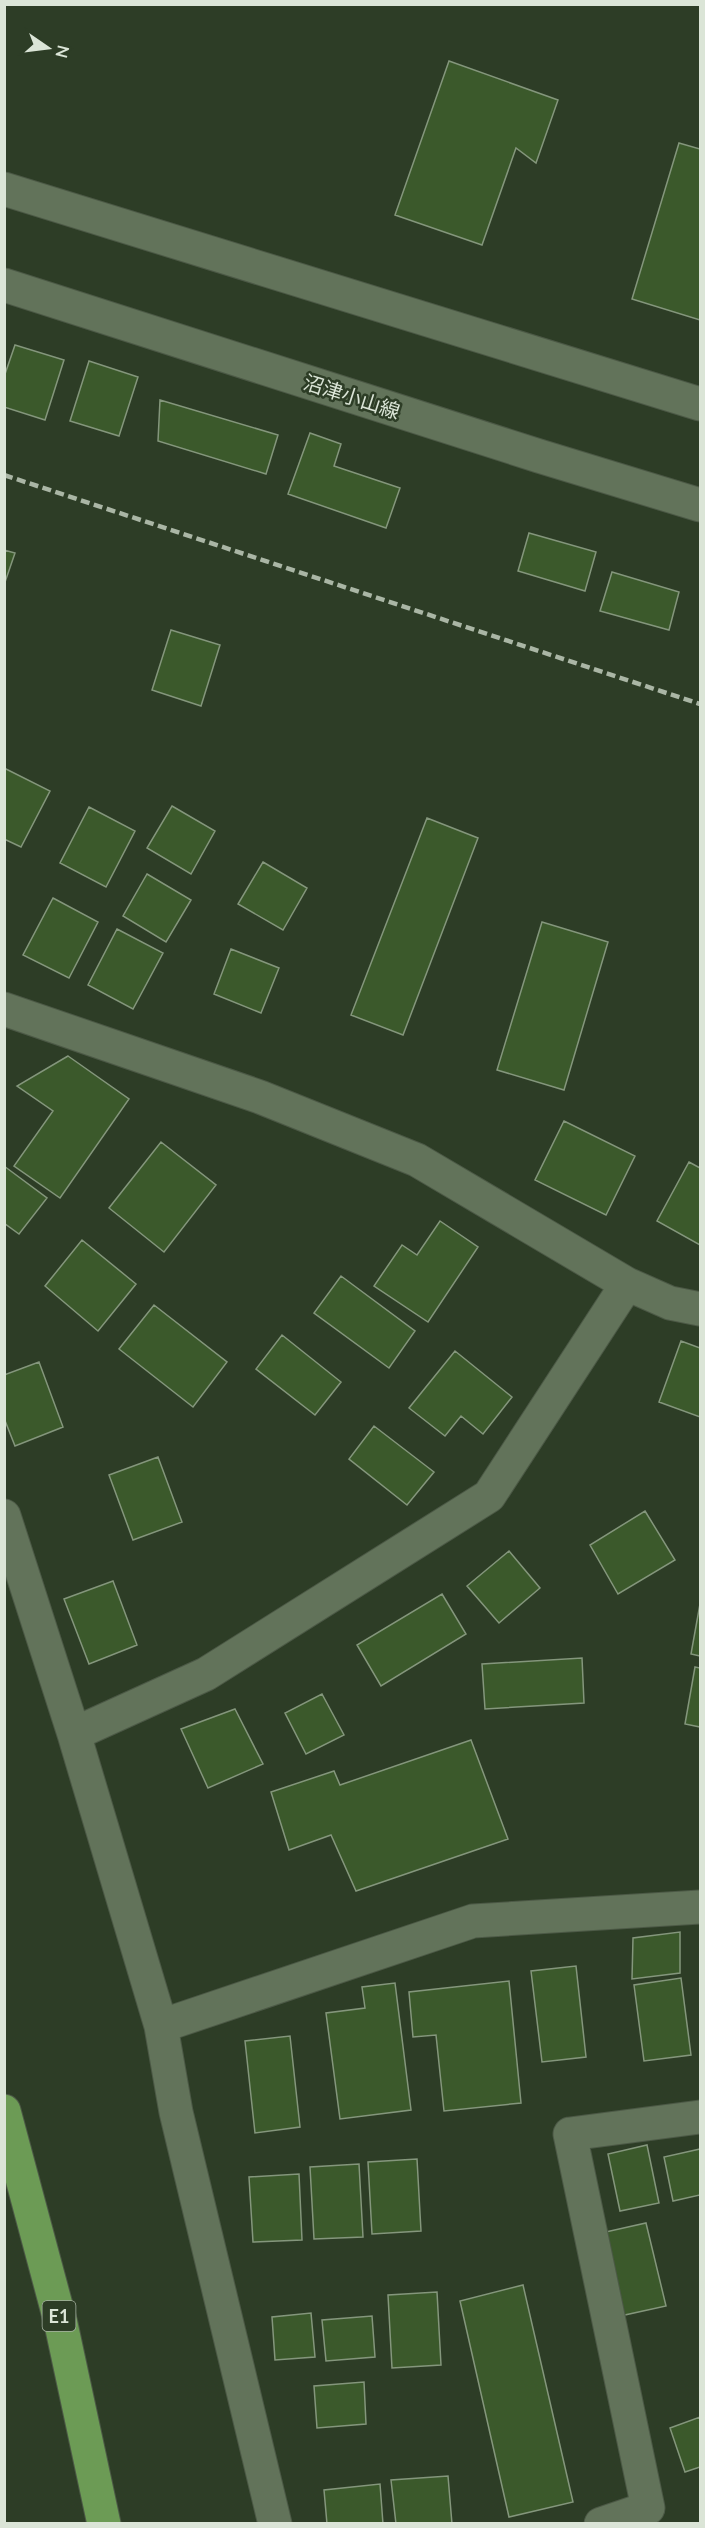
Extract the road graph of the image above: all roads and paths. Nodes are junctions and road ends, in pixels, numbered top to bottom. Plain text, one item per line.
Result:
1 (4, 189) edge
2 (4, 285) edge
3 (700, 404) edge
4 (700, 504) edge
5 (4, 1009) edge
6 (627, 1284) junction
7 (700, 1309) edge
8 (4, 1516) edge
9 (74, 1734) junction
10 (700, 1907) edge
11 (161, 2026) junction
12 (4, 2111) edge
13 (700, 2118) edge
14 (104, 2523) edge
15 (275, 2523) edge
16 (601, 2523) edge

1 - 3 street
2 - 4 street, 沼津小山線
5 - 6 street
6 - 7 street
6 - 9 street
8 - 9 street
9 - 11 street
10 - 11 street
11 - 15 street
12 - 14 highway, E1
13 - 16 street

